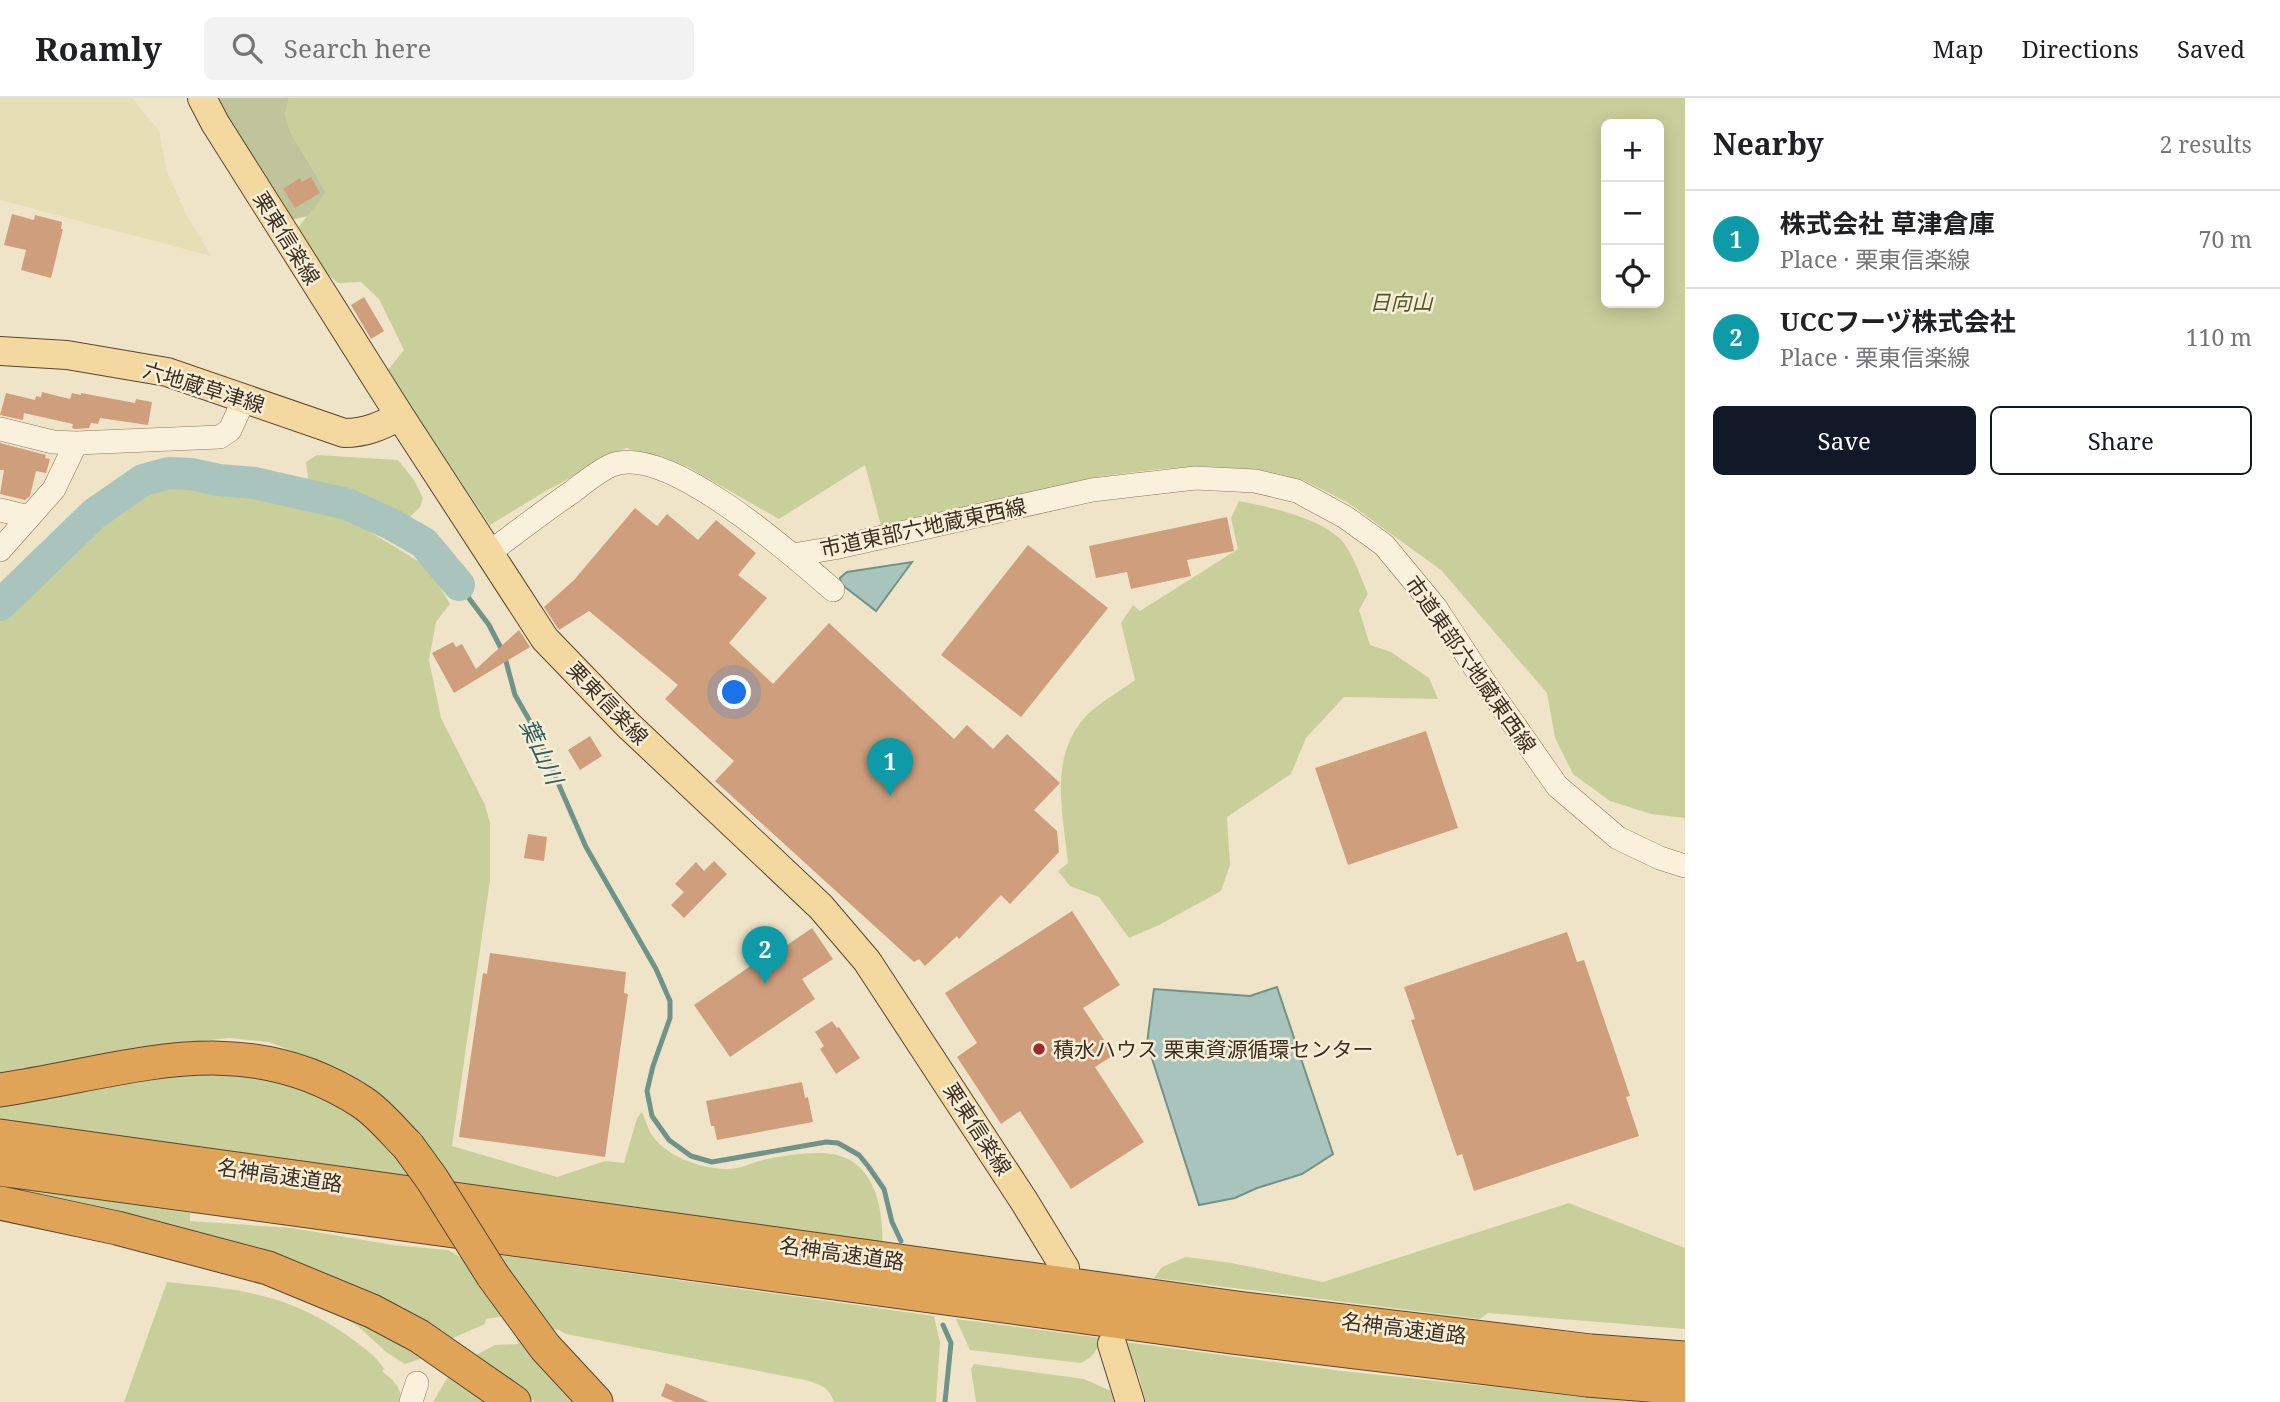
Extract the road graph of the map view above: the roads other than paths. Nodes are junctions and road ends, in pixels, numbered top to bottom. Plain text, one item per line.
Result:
1 (202, 98) edge
2 (0, 351) edge
3 (244, 397) junction
4 (400, 416) junction
5 (0, 429) edge
6 (76, 443) junction
7 (0, 510) edge
8 (29, 517) junction
9 (0, 550) edge
10 (490, 552) junction
11 (793, 555) junction
12 (833, 590) dead end
13 (1685, 866) edge
14 (0, 1090) edge
15 (0, 1136) edge
16 (0, 1169) edge
17 (0, 1203) edge
18 (1065, 1268) dead end
19 (1112, 1345) dead end
20 (1685, 1357) edge
21 (1685, 1388) edge
22 (514, 1402) edge
23 (596, 1402) edge
24 (1130, 1402) edge

1 - 4 main road, 栗東信楽線
2 - 3 main road, 六地蔵草津線
3 - 4 main road, 六地蔵草津線
3 - 6 street
4 - 10 main road, 栗東信楽線
5 - 6 street
6 - 8 street
7 - 8 street
8 - 9 street
10 - 11 street
10 - 18 main road, 栗東信楽線
11 - 12 street
11 - 13 street, 市道東部六地蔵東西線
14 - 23 highway, bridge
15 - 20 highway, 名神高速道路
16 - 21 highway, 名神高速道路
17 - 22 highway
19 - 24 main road

